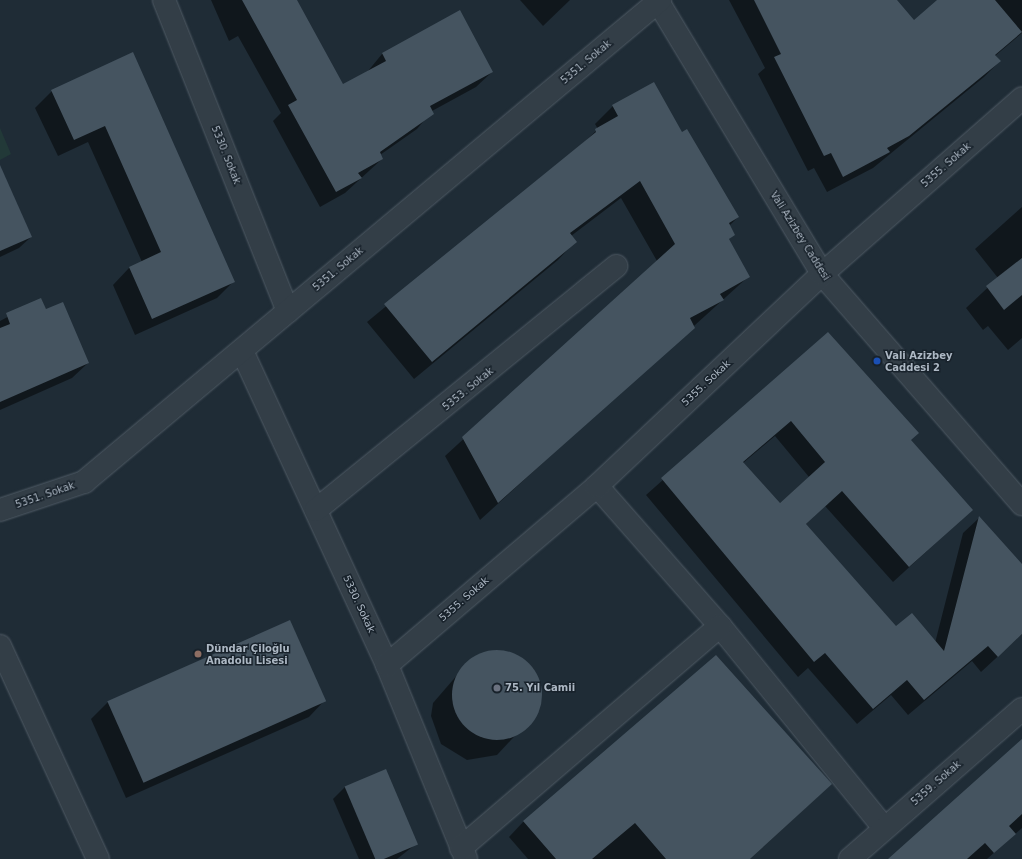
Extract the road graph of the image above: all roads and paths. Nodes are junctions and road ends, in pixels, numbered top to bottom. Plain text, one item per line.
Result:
1 (164, 0) edge
2 (659, 1) edge
3 (1022, 98) edge
4 (616, 266) dead end
5 (822, 274) junction
6 (288, 311) junction
7 (243, 353) junction
8 (597, 486) junction
9 (1022, 504) edge
10 (0, 510) edge
11 (316, 510) junction
12 (720, 626) junction
13 (0, 646) edge
14 (387, 665) junction
15 (1022, 709) edge
16 (884, 828) junction
17 (464, 853) edge
18 (98, 859) edge
19 (850, 859) edge

1 - 6 street, 5330. Sokak
2 - 5 street, Vali Azizbey Caddesi
2 - 6 street, 5351. Sokak
3 - 5 street, 5355. Sokak
4 - 11 street, 5353. Sokak
5 - 8 street, 5355. Sokak
5 - 9 street, Vali Azizbey Caddesi
6 - 7 street, 5351. Sokak
7 - 10 street, 5351. Sokak
7 - 11 street, 5330. Sokak
8 - 12 street
8 - 14 street, 5355. Sokak
11 - 14 street, 5330. Sokak
12 - 16 street
12 - 17 street
13 - 18 street
14 - 17 street, 5330. Sokak
15 - 16 street, 5359. Sokak
16 - 19 street, 5359. Sokak

